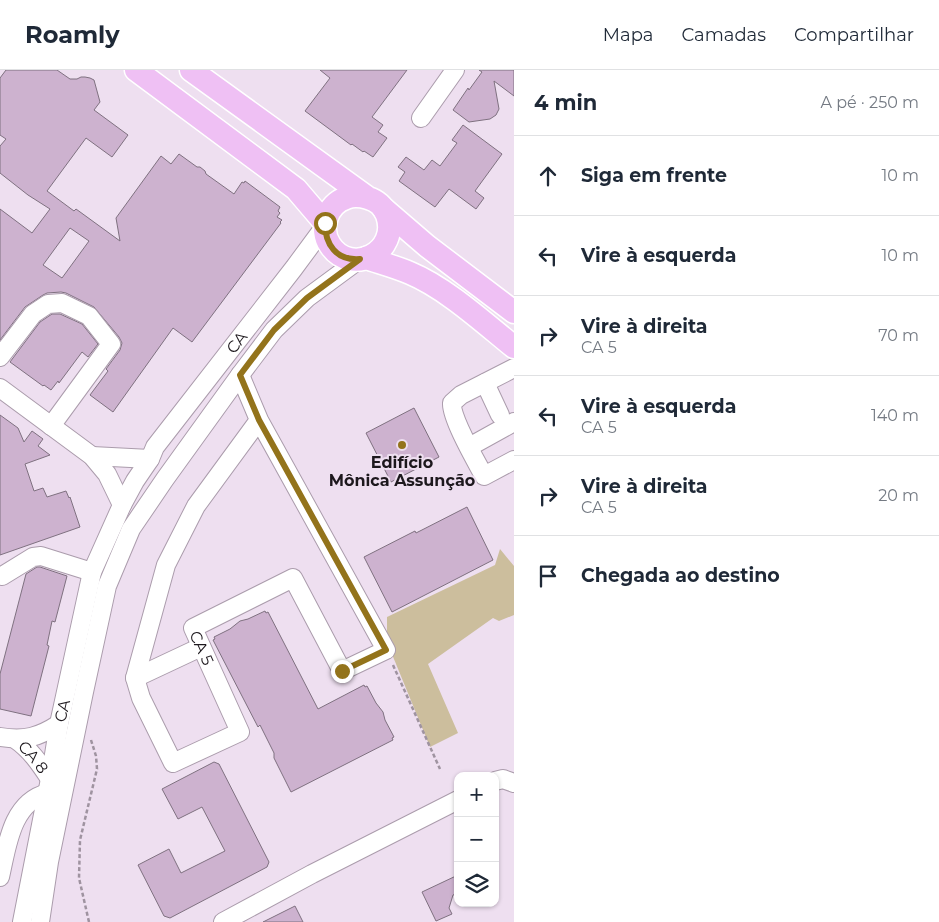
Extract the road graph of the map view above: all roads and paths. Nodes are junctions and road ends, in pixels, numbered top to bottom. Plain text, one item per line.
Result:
1 (136, 70) edge
2 (191, 70) edge
3 (455, 70) edge
4 (420, 118) dead end
5 (376, 203) junction
6 (325, 224) junction
7 (363, 259) junction
8 (514, 312) edge
9 (514, 347) edge
10 (0, 357) edge
11 (514, 368) edge
12 (240, 375) junction
13 (485, 383) junction
14 (0, 388) edge
15 (8, 402) edge
16 (259, 420) junction
17 (509, 425) edge
18 (51, 426) junction
19 (469, 447) junction
20 (92, 456) junction
21 (150, 459) junction
22 (514, 460) edge
23 (122, 505) junction
24 (92, 572) junction
25 (2, 576) dead end
26 (201, 646) junction
27 (386, 650) junction
28 (135, 678) junction
29 (76, 689) junction
30 (60, 724) junction
31 (7, 738) edge
32 (440, 769) dead end
33 (499, 780) edge
34 (514, 783) edge
35 (49, 786) junction
36 (454, 802) edge
37 (0, 877) edge
38 (22, 922) edge
39 (40, 922) edge
40 (223, 922) edge

1 - 6 main road
2 - 5 main road
3 - 4 street
5 - 6 main road
5 - 7 main road
5 - 8 main road
6 - 7 main road
6 - 21 street, CA
7 - 9 main road
7 - 12 street
10 - 18 street
11 - 13 street
12 - 16 street
12 - 29 street
13 - 17 street
13 - 19 street
14 - 15 street
15 - 18 street
16 - 27 street
16 - 28 street
17 - 19 street
18 - 20 street
19 - 22 street
20 - 21 street
20 - 23 street
21 - 23 street, CA
23 - 24 street, CA
24 - 25 street
24 - 29 street, CA
26 - 27 street, CA 5
26 - 28 street
26 - 28 street, CA 5
27 - 32 path
29 - 30 street, CA
29 - 39 street
30 - 31 street, CA 8
30 - 35 street, CA
31 - 35 street, CA 8
33 - 34 street
35 - 37 street
35 - 38 street, CA
36 - 40 street

